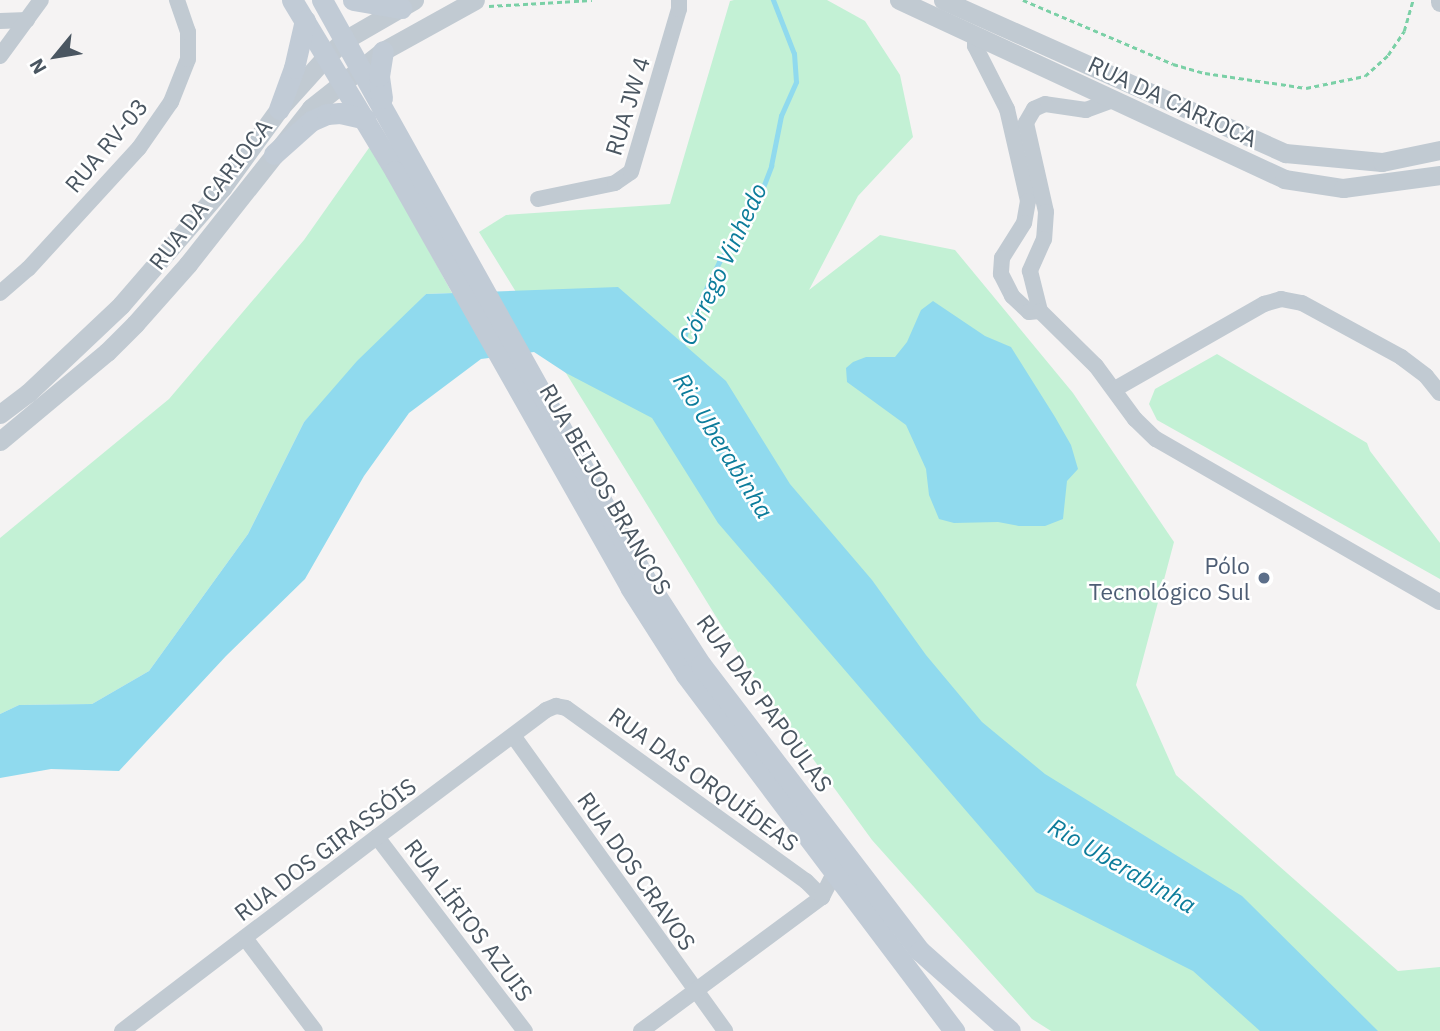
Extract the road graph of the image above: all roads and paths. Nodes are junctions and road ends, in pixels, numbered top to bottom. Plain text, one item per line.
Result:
1 (41, 0) edge
2 (177, 0) edge
3 (292, 0) edge
4 (323, 0) edge
5 (353, 0) edge
6 (592, 0) edge
7 (679, 0) edge
8 (899, 0) edge
9 (943, 0) edge
10 (1023, 0) edge
11 (1413, 0) edge
12 (407, 4) edge
13 (478, 5) edge
14 (27, 20) junction
15 (305, 20) junction
16 (0, 21) edge
17 (975, 37) junction
18 (343, 41) junction
19 (383, 51) junction
20 (0, 56) edge
21 (325, 58) junction
22 (362, 69) junction
23 (341, 83) junction
24 (1113, 100) junction
25 (384, 107) junction
26 (279, 109) junction
27 (365, 119) junction
28 (1440, 150) edge
29 (274, 154) junction
30 (1026, 159) junction
31 (1440, 175) edge
32 (538, 199) dead end
33 (450, 242) junction
34 (0, 293) edge
35 (1040, 311) junction
36 (520, 373) junction
37 (1115, 389) junction
38 (1440, 393) edge
39 (0, 414) edge
40 (0, 441) edge
41 (1440, 602) edge
42 (556, 706) joint
43 (514, 737) junction
44 (377, 837) junction
45 (834, 873) junction
46 (822, 897) junction
47 (245, 938) junction
48 (695, 992) junction
49 (122, 1031) edge
50 (315, 1031) edge
51 (525, 1031) edge
52 (641, 1031) edge
53 (725, 1031) edge
54 (954, 1031) edge
55 (1010, 1031) edge

1 - 14 street
2 - 34 street, RUA RV-03
3 - 15 main road
4 - 18 main road
5 - 12 main road
6 - 13 path
7 - 32 street, RUA JW 4
8 - 17 street, RUA DA CARIOCA
9 - 28 street, RUA DA CARIOCA
10 - 11 path
12 - 18 street, RUA DA CARIOCA
13 - 19 street, RUA DA CARIOCA
14 - 16 street
14 - 20 street
15 - 21 main road
15 - 26 main road
17 - 24 street, RUA DA CARIOCA
17 - 30 street
18 - 21 street, RUA DA CARIOCA
18 - 22 main road
19 - 22 street, RUA DA CARIOCA
19 - 25 main road
21 - 23 main road
21 - 26 street, RUA DA CARIOCA
22 - 23 street, RUA DA CARIOCA
22 - 25 main road
23 - 27 main road
23 - 29 street, RUA DA CARIOCA
24 - 30 street
24 - 31 street, RUA DA CARIOCA
25 - 33 main road
26 - 39 street, RUA DA CARIOCA
27 - 29 main road
27 - 33 main road
29 - 40 street, RUA DA CARIOCA
30 - 35 street
30 - 35 street
33 - 36 main road
35 - 37 street
36 - 45 main road, RUA BEIJOS BRANCOS
36 - 55 main road, RUA DAS PAPOULAS
37 - 38 street
37 - 41 street
42 - 43 street, RUA DOS GIRASSÓIS
42 - 46 street, RUA DAS ORQUÍDEAS
43 - 44 street, RUA DOS GIRASSÓIS
43 - 48 street, RUA DOS CRAVOS
44 - 47 street, RUA DOS GIRASSÓIS
44 - 51 street, RUA LÍRIOS AZUIS
45 - 46 street
45 - 54 main road, RUA BEIJOS BRANCOS
46 - 48 street
47 - 49 street, RUA DOS GIRASSÓIS
47 - 50 street
48 - 52 street
48 - 53 street, RUA DOS CRAVOS

